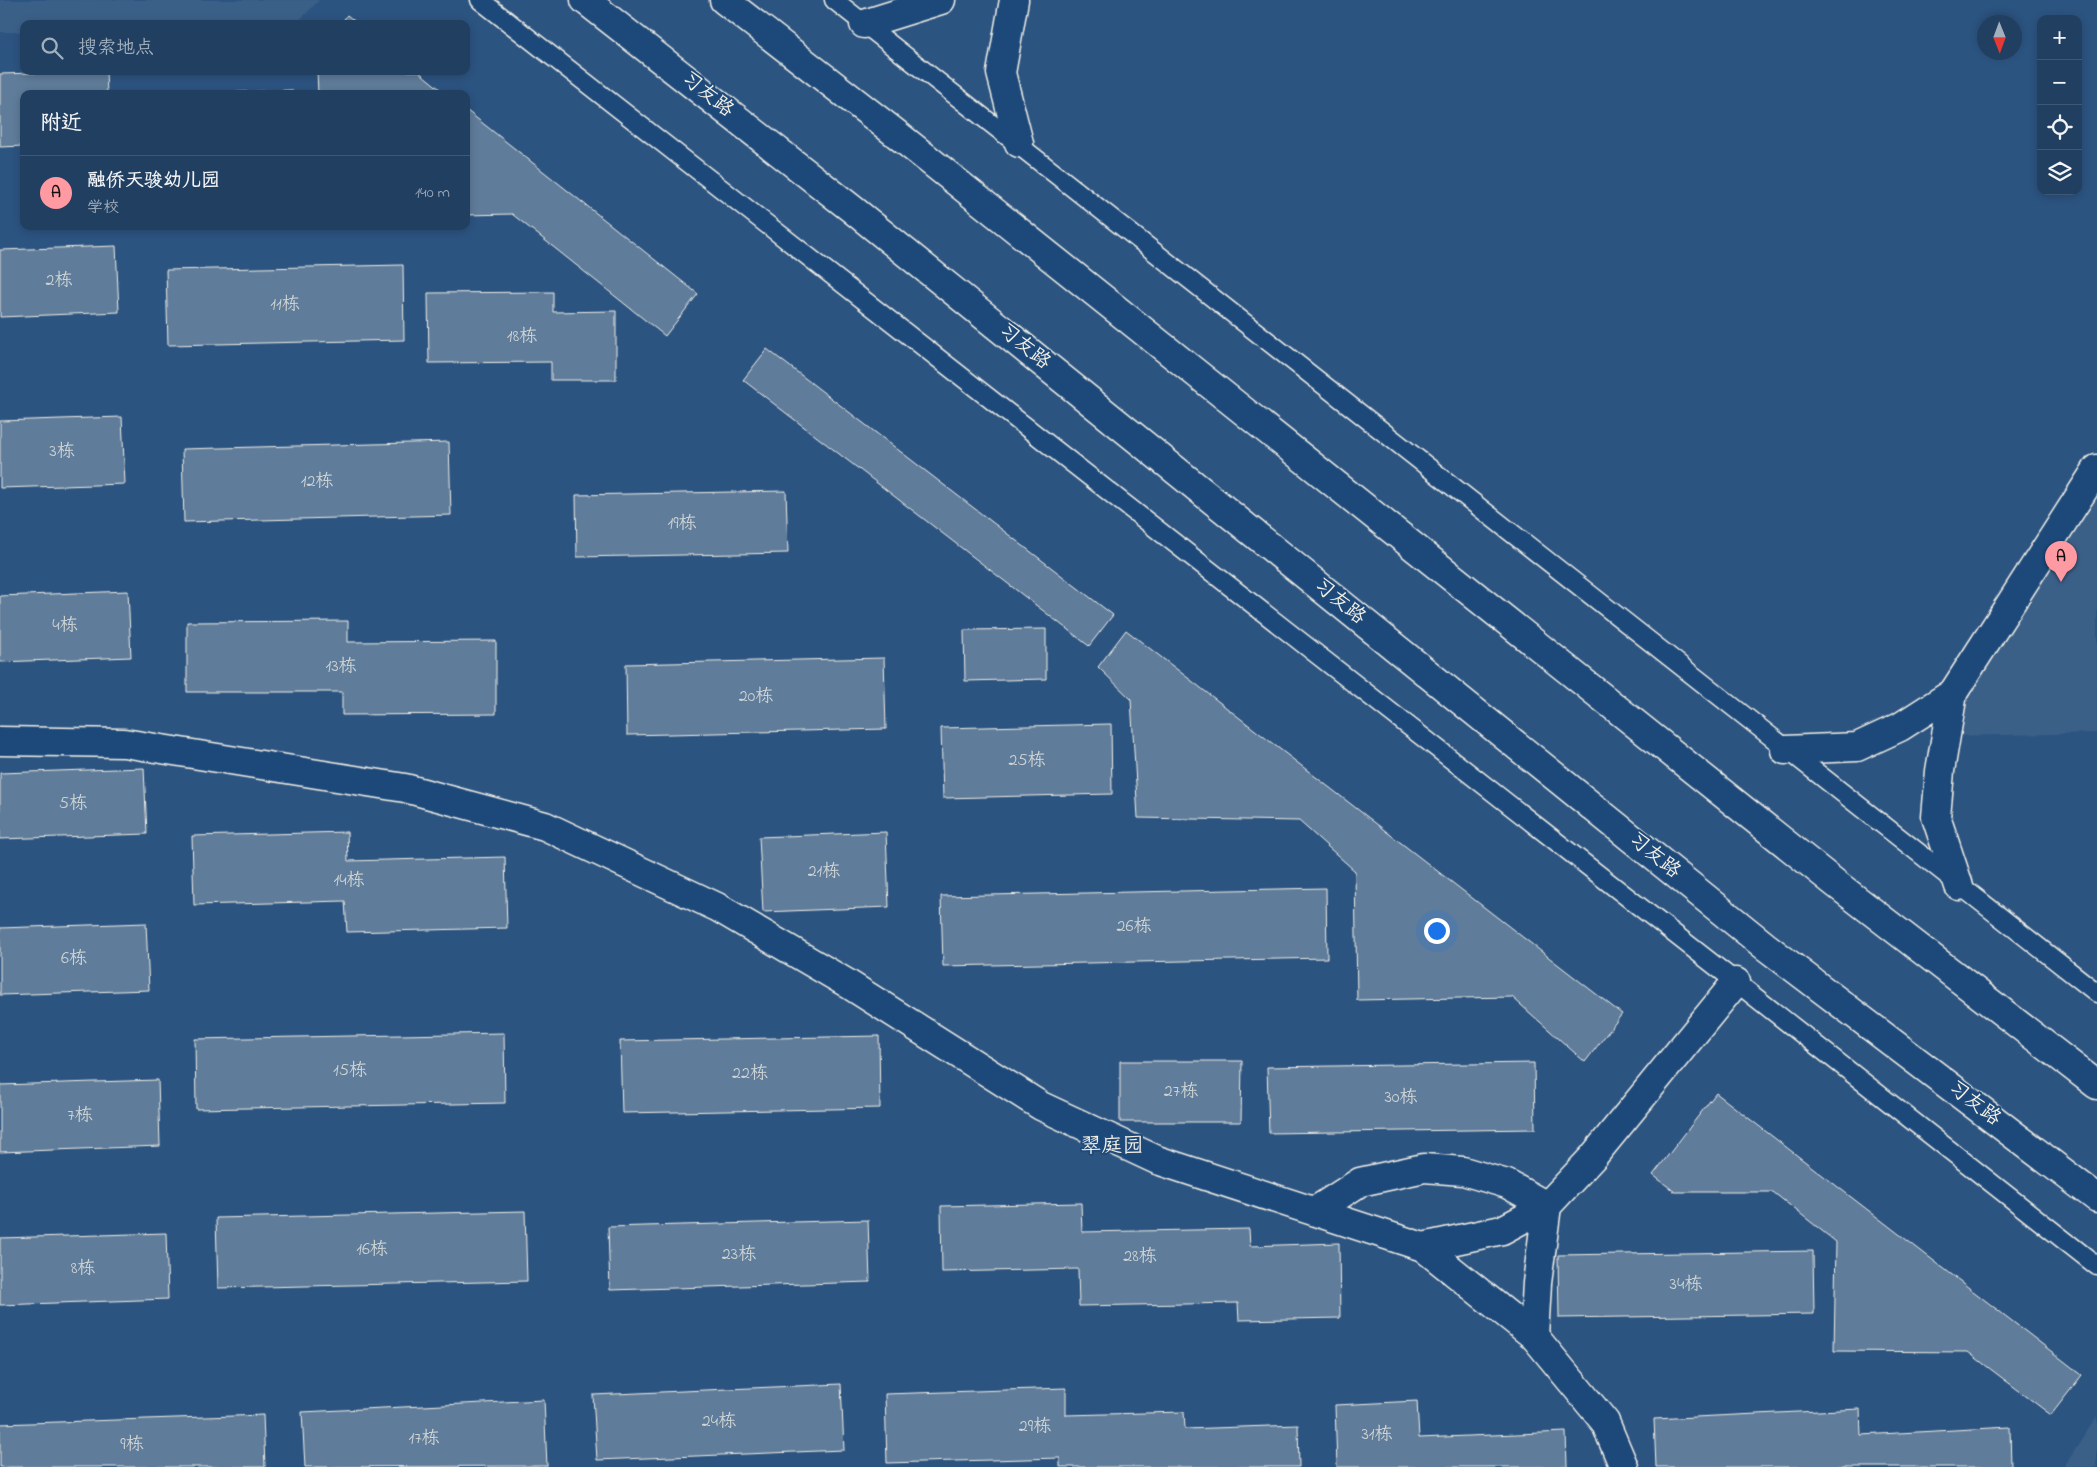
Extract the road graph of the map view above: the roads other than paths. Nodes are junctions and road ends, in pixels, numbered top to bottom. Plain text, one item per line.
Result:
1 (480, 0) edge
2 (585, 0) edge
3 (724, 0) edge
4 (834, 0) edge
5 (941, 0) edge
6 (1014, 0) edge
7 (864, 24) junction
8 (1019, 143) junction
9 (2097, 469) edge
10 (1953, 693) junction
11 (0, 741) edge
12 (1785, 750) junction
13 (1959, 886) junction
14 (1736, 982) junction
15 (2097, 993) edge
16 (2097, 1085) edge
17 (2097, 1198) edge
18 (1547, 1206) junction
19 (1315, 1211) junction
20 (1423, 1247) junction
21 (2097, 1266) edge
22 (1534, 1336) junction
23 (1624, 1467) edge

1 - 14 lane
2 - 17 main road, 习友路
3 - 16 main road
4 - 7 lane
5 - 7 main road
6 - 8 main road
7 - 8 lane
8 - 12 lane
9 - 10 main road
10 - 12 main road
10 - 13 main road
11 - 19 main road
12 - 13 lane
13 - 15 lane
14 - 18 main road
14 - 21 lane
18 - 19 main road
18 - 20 main road
18 - 22 main road
19 - 20 main road
20 - 22 main road
22 - 23 main road

